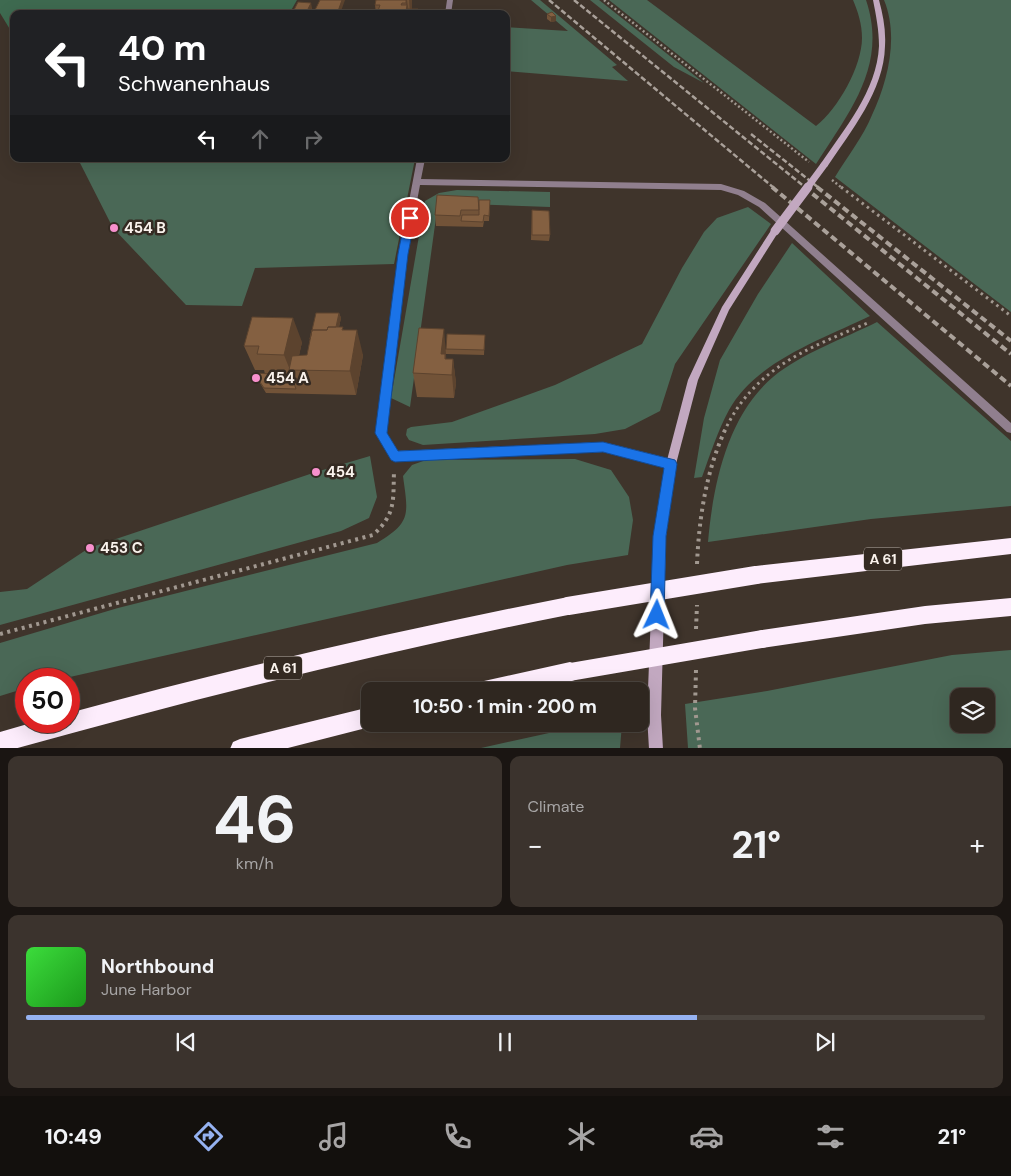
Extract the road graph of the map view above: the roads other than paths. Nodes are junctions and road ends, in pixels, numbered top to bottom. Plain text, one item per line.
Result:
1 (876, 0) edge
2 (420, 162) edge
3 (416, 182) junction
4 (1011, 429) edge
5 (671, 464) junction
6 (1011, 546) edge
7 (1011, 607) edge
8 (525, 682) edge
9 (361, 719) edge
10 (0, 742) edge
11 (240, 748) edge
12 (656, 748) edge

1 - 5 main road, bridge
2 - 3 street
3 - 4 street
3 - 5 street
5 - 12 main road
6 - 10 highway, A 61, bridge
7 - 8 highway, bridge
9 - 11 highway

